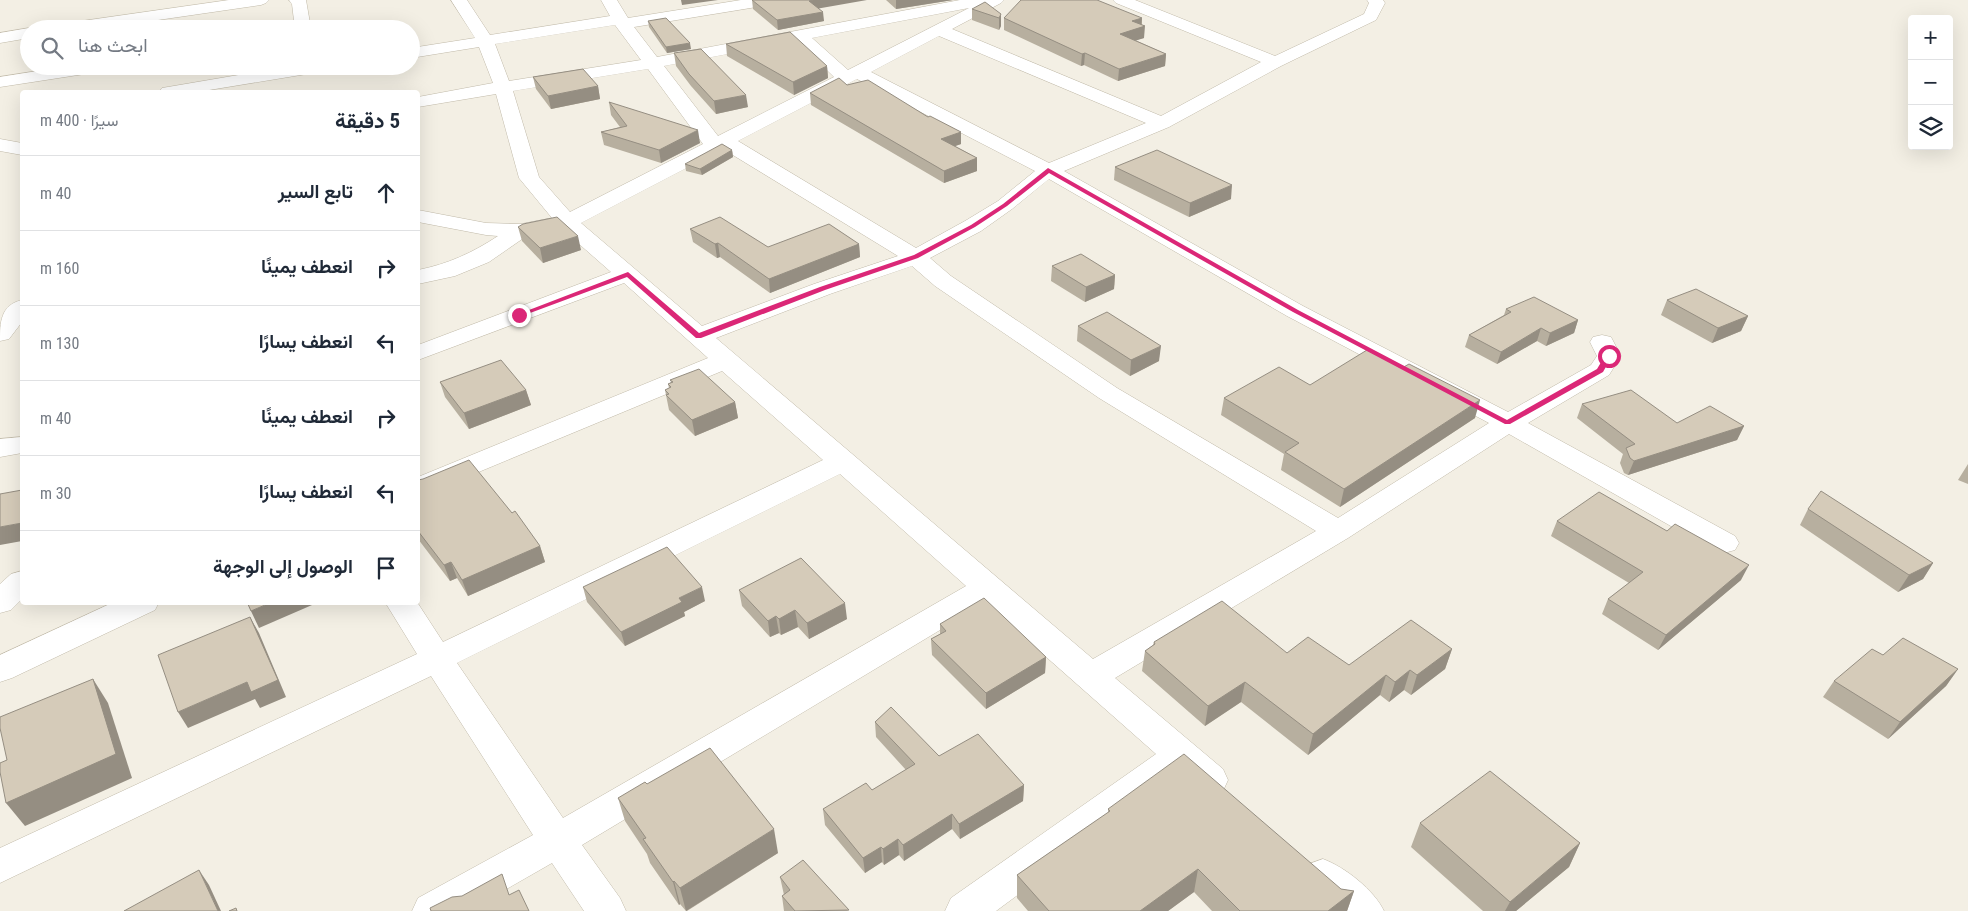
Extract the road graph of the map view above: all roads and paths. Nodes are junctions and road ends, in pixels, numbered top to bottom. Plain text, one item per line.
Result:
1 (261, 0) edge
2 (297, 0) edge
3 (459, 0) edge
4 (609, 0) edge
5 (769, 0) edge
6 (1121, 0) edge
7 (1375, 0) edge
8 (990, 1) edge
9 (123, 20) edge
10 (302, 20) edge
11 (622, 22) junction
12 (939, 30) junction
13 (20, 35) edge
14 (800, 35) junction
15 (0, 38) edge
16 (485, 41) junction
17 (420, 52) edge
18 (1276, 62) junction
19 (653, 63) junction
20 (80, 75) edge
21 (278, 75) edge
22 (852, 75) junction
23 (0, 82) edge
24 (503, 86) junction
25 (206, 89) edge
26 (193, 90) edge
27 (420, 102) edge
28 (1162, 123) junction
29 (720, 144) junction
30 (0, 145) edge
31 (20, 149) edge
32 (1048, 170) junction
33 (420, 216) edge
34 (567, 222) junction
35 (522, 230) junction
36 (916, 257) junction
37 (628, 274) junction
38 (420, 277) edge
39 (20, 310) edge
40 (20, 333) edge
41 (0, 336) edge
42 (698, 336) junction
43 (1602, 342) dead end
44 (420, 352) edge
45 (726, 360) junction
46 (1508, 423) junction
47 (20, 445) edge
48 (0, 448) edge
49 (842, 462) junction
50 (420, 486) edge
51 (1338, 531) junction
52 (1724, 543) dead end
53 (20, 584) edge
54 (987, 588) junction
55 (0, 602) edge
56 (138, 605) edge
57 (402, 605) edge
58 (437, 659) junction
59 (0, 669) edge
60 (1089, 677) junction
61 (1181, 755) junction
62 (1232, 799) edge
63 (558, 840) junction
64 (1305, 861) edge
65 (0, 866) edge
66 (432, 911) edge
67 (606, 911) edge
68 (964, 911) edge
69 (1364, 911) edge

1 - 9 street
2 - 10 street
3 - 16 street
4 - 11 street
5 - 11 street
6 - 18 street
7 - 18 street
8 - 12 street
8 - 14 street
11 - 16 street
11 - 19 street
12 - 22 street
12 - 28 street
13 - 15 street
14 - 19 street
14 - 22 street
16 - 17 street
16 - 24 street
18 - 28 street
19 - 24 street
19 - 29 street
20 - 23 street
21 - 25 street
22 - 29 street
22 - 32 street
24 - 27 street
24 - 34 street
25 - 26 street
28 - 32 street
29 - 34 street
29 - 36 street
30 - 31 street
32 - 36 street
32 - 46 street
33 - 35 street
34 - 35 street
34 - 37 street
35 - 38 street
36 - 42 street
36 - 51 street
37 - 42 street
37 - 44 street
39 - 41 street
40 - 41 street
42 - 45 street
43 - 46 street
45 - 49 street
45 - 50 street
46 - 51 street
46 - 52 street
47 - 48 street
49 - 54 street
49 - 58 street
51 - 60 street
53 - 55 street
54 - 60 street
54 - 63 street
56 - 59 street
57 - 58 street
58 - 63 street
58 - 65 street
60 - 61 street
61 - 62 street
61 - 68 street
63 - 66 street
63 - 67 street
64 - 69 street

